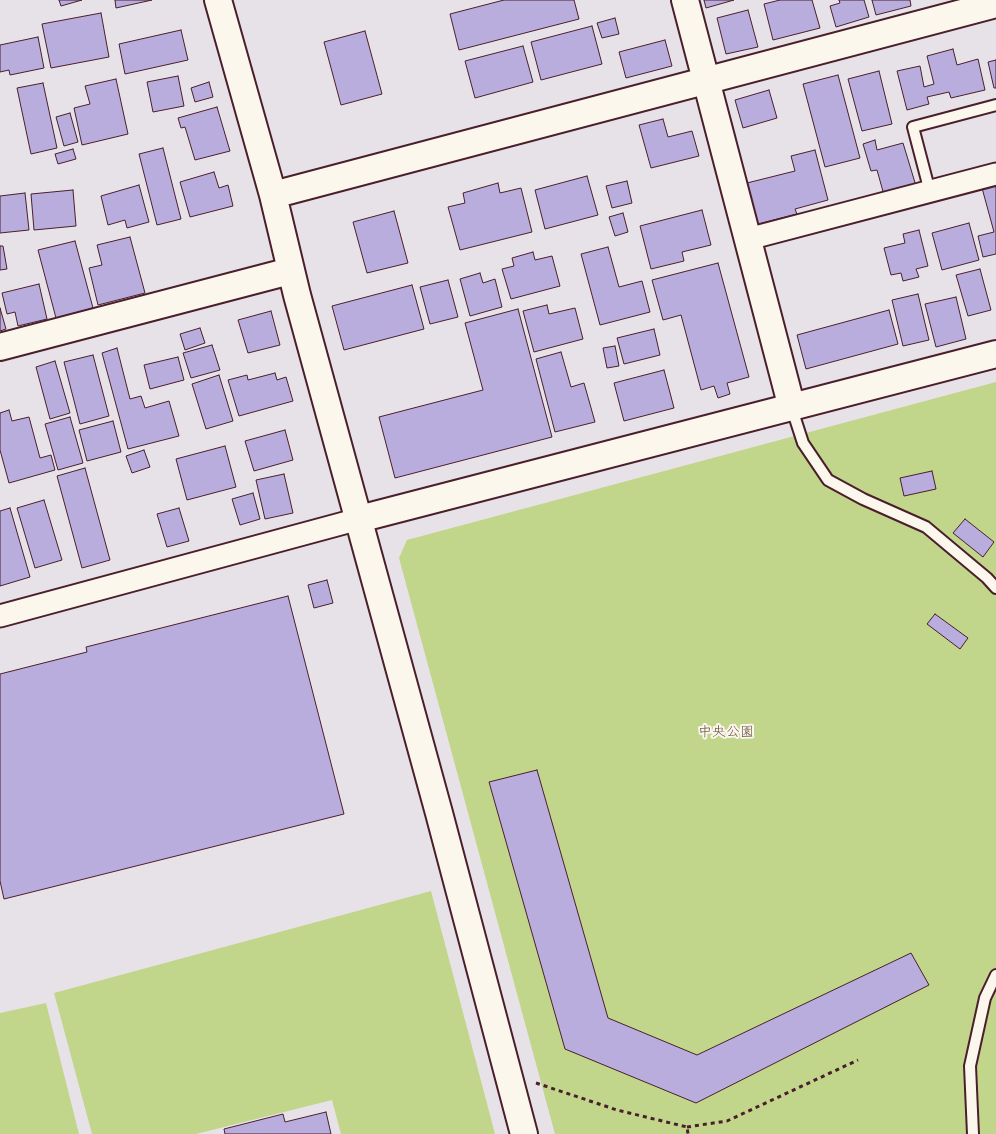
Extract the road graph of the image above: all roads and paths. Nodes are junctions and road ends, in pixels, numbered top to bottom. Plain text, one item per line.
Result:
1 (218, 0) edge
2 (684, 0) edge
3 (996, 4) edge
4 (707, 82) junction
5 (996, 105) edge
6 (996, 174) edge
7 (930, 192) junction
8 (273, 195) junction
9 (748, 239) junction
10 (290, 270) junction
11 (0, 347) edge
12 (996, 354) edge
13 (792, 408) junction
14 (359, 519) junction
15 (996, 588) edge
16 (0, 616) edge
17 (996, 975) edge
18 (858, 1060) dead end
19 (532, 1082) dead end
20 (687, 1127) junction
21 (524, 1134) edge
22 (688, 1134) edge
23 (973, 1134) edge

1 - 8 street
2 - 4 street
3 - 4 street
4 - 8 street
4 - 9 street
5 - 7 lane
6 - 7 street
7 - 9 street
8 - 10 street
9 - 13 street
10 - 11 street
10 - 14 street
12 - 13 street
13 - 14 street
13 - 15 lane
14 - 16 street
14 - 21 street
17 - 23 lane
18 - 20 path
19 - 20 path
20 - 22 path

